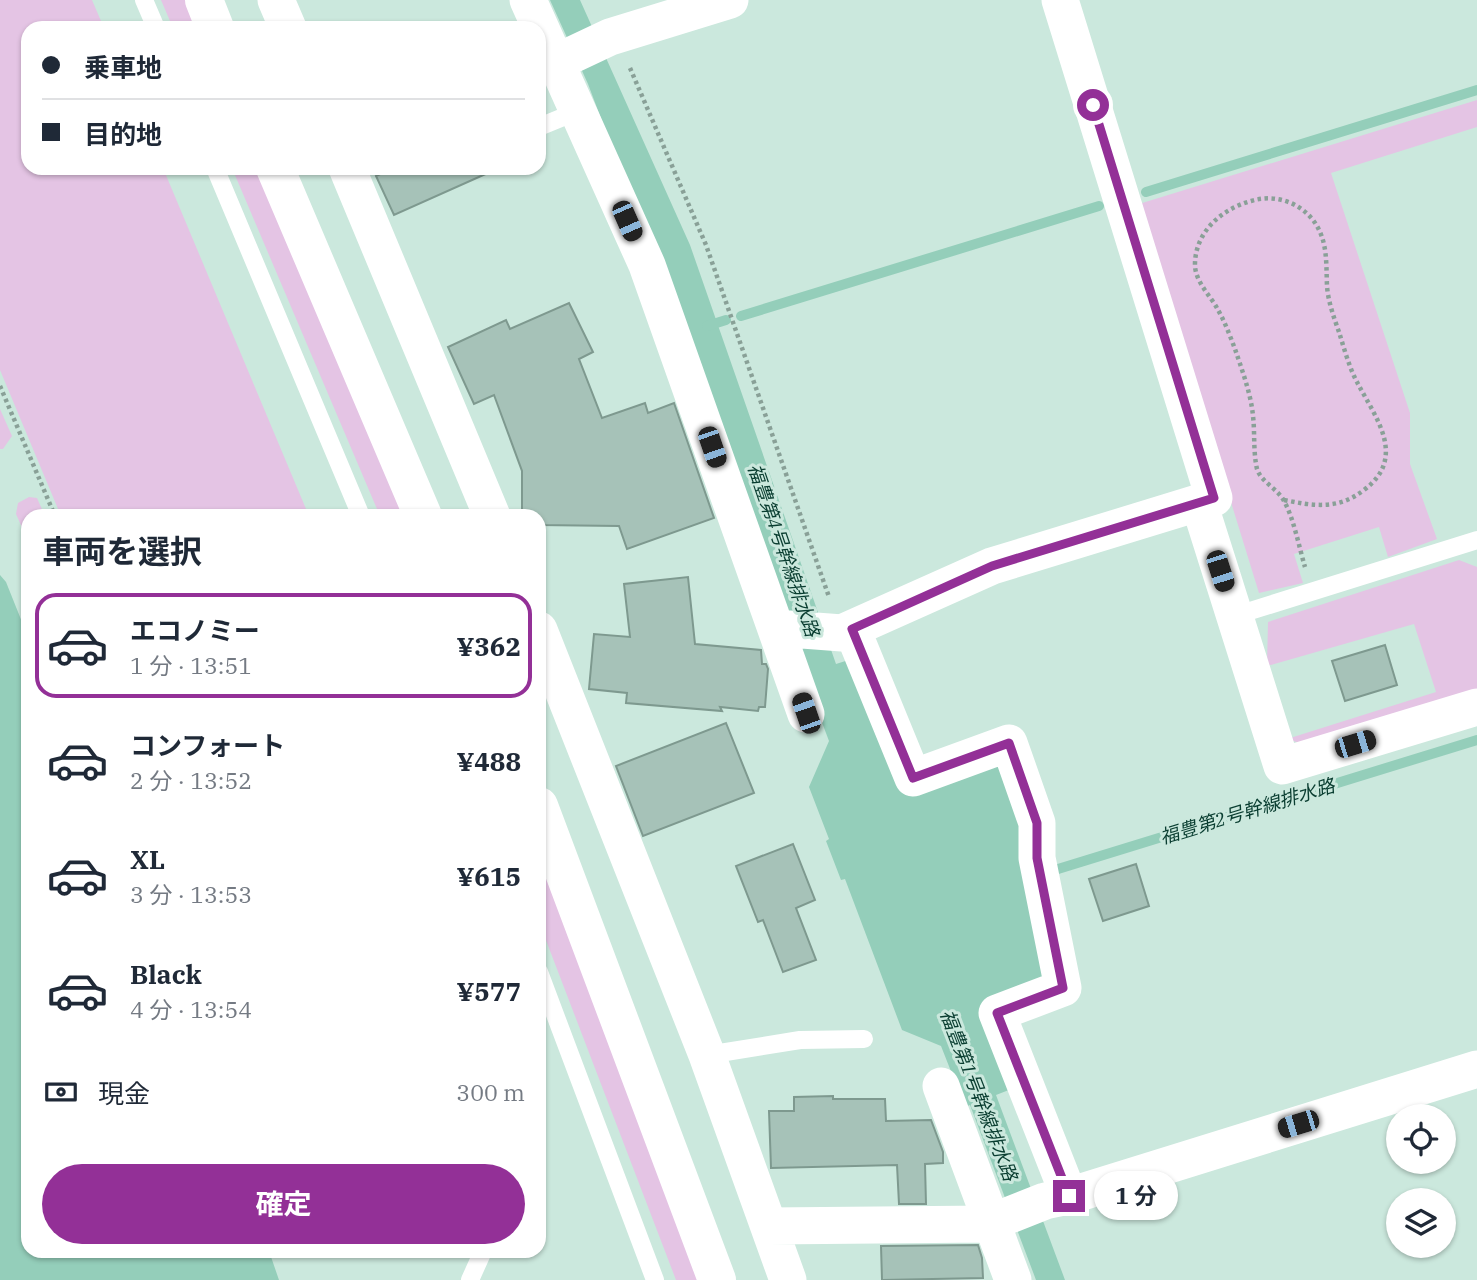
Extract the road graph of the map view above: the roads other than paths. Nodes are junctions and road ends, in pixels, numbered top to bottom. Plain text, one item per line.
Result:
1 (144, 0) edge
2 (204, 0) edge
3 (276, 0) edge
4 (528, 0) edge
5 (730, 0) edge
6 (1060, 0) edge
7 (153, 21) edge
8 (212, 21) edge
9 (285, 21) edge
10 (539, 21) edge
11 (546, 34) edge
12 (560, 60) junction
13 (578, 111) junction
14 (546, 124) edge
15 (218, 175) edge
16 (278, 175) edge
17 (350, 175) edge
18 (1199, 503) junction
19 (358, 509) edge
20 (420, 509) edge
21 (489, 509) edge
22 (1477, 540) edge
23 (1234, 616) junction
24 (778, 628) junction
25 (847, 631) junction
26 (546, 648) edge
27 (1477, 707) edge
28 (806, 713) dead end
29 (546, 825) edge
30 (546, 991) edge
31 (864, 1039) dead end
32 (707, 1055) junction
33 (1477, 1069) edge
34 (942, 1086) dead end
35 (1057, 1198) junction
36 (998, 1219) junction
37 (769, 1226) junction
38 (480, 1258) edge
39 (470, 1280) edge
40 (655, 1280) edge
41 (717, 1280) edge
42 (788, 1280) edge
43 (1013, 1280) edge

1 - 7 lane
2 - 8 street
3 - 9 street
4 - 10 street
5 - 12 street
6 - 18 street
11 - 12 street
12 - 13 street
13 - 14 lane
13 - 24 street
15 - 19 lane
16 - 20 street
17 - 21 street
18 - 23 street
18 - 25 street
22 - 23 lane
23 - 27 street
24 - 25 street
24 - 28 street
25 - 35 street
26 - 32 street
29 - 41 street
30 - 40 lane
31 - 32 lane
32 - 37 street
33 - 35 street
34 - 36 street
35 - 36 street
36 - 37 street
36 - 43 street
37 - 42 street
38 - 39 lane

